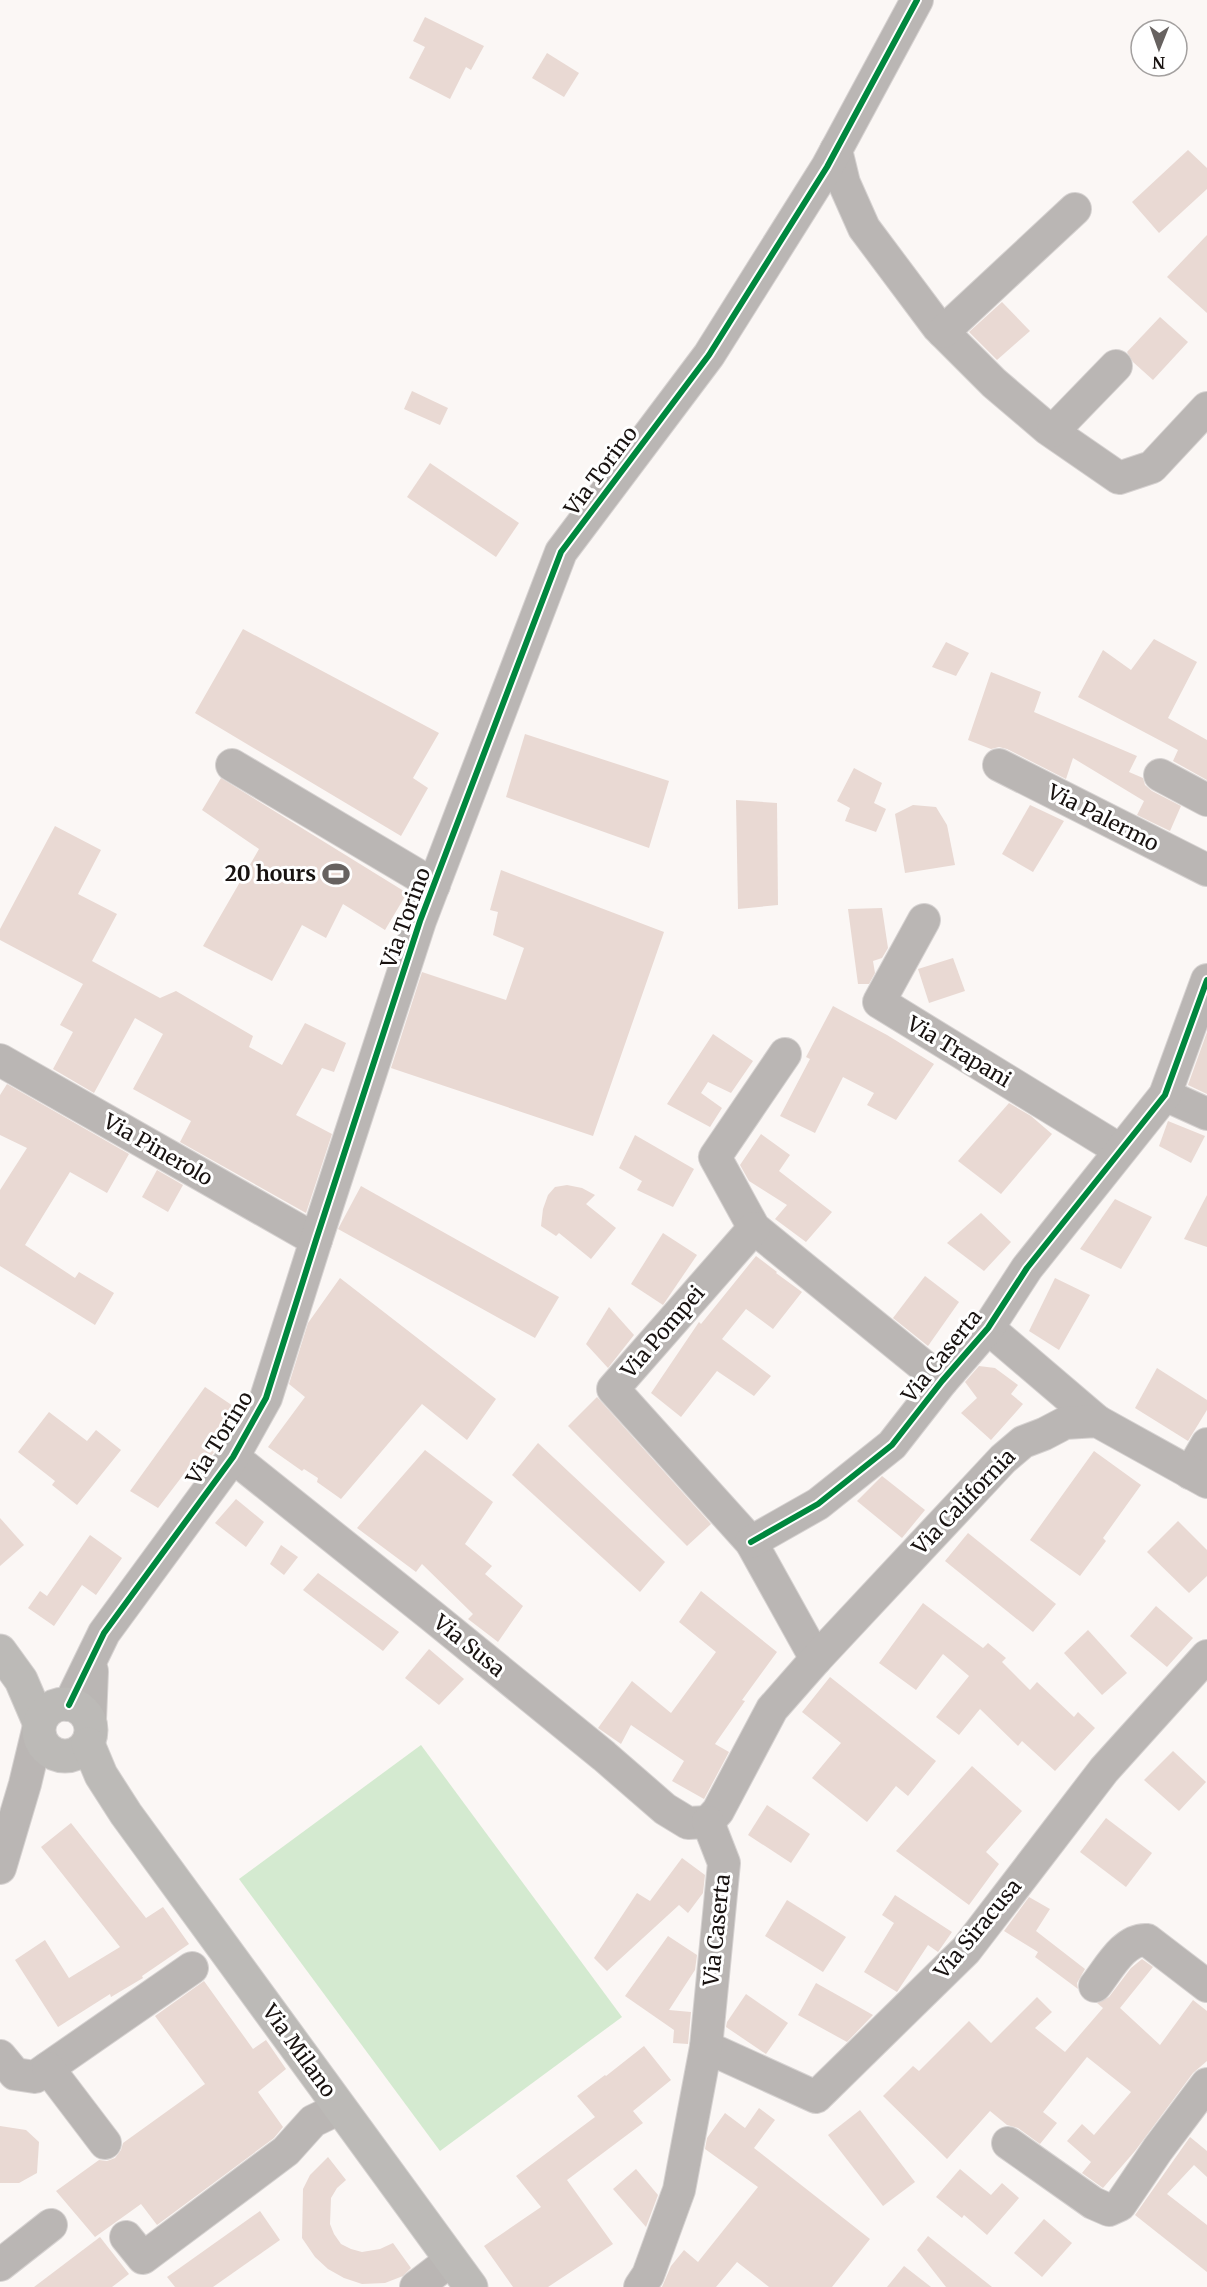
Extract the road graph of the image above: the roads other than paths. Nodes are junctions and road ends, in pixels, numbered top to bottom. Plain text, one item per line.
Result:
1 (917, 0) edge
2 (831, 158) junction
3 (1075, 209) dead end
4 (943, 332) junction
5 (1116, 366) dead end
6 (1207, 408) edge
7 (1053, 431) junction
8 (232, 765) dead end
9 (999, 765) dead end
10 (1160, 775) dead end
11 (1207, 800) edge
12 (1207, 870) edge
13 (434, 885) junction
14 (924, 920) dead end
15 (1207, 980) edge
16 (785, 1054) dead end
17 (0, 1060) edge
18 (1165, 1095) junction
19 (1207, 1114) edge
20 (1120, 1150) junction
21 (754, 1228) junction
22 (316, 1240) junction
23 (988, 1328) junction
24 (942, 1381) junction
25 (1097, 1421) junction
26 (1207, 1444) edge
27 (233, 1457) junction
28 (1199, 1478) edge
29 (751, 1542) junction
30 (0, 1651) edge
31 (1207, 1656) edge
32 (816, 1659) junction
33 (62, 1730) junction
34 (12, 1780) edge
35 (708, 1822) junction
36 (0, 1868) edge
37 (192, 1968) dead end
38 (1095, 1986) dead end
39 (1207, 1986) edge
40 (705, 2047) junction
41 (0, 2056) edge
42 (48, 2068) junction
43 (1207, 2084) edge
44 (340, 2108) junction
45 (105, 2143) dead end
46 (1008, 2143) dead end
47 (51, 2225) dead end
48 (126, 2237) dead end
49 (452, 2260) junction
50 (0, 2267) edge
51 (16, 2287) edge
52 (416, 2287) edge
53 (471, 2287) edge
54 (639, 2287) edge

1 - 2 street, Via Torino
2 - 4 street
2 - 13 street, Via Torino
3 - 4 street
4 - 7 street
5 - 7 street
6 - 7 street
8 - 13 street
9 - 12 street, Via Palermo
10 - 11 street
13 - 22 street, Via Torino
14 - 20 street, Via Trapani
15 - 18 street
16 - 21 street
17 - 22 street, Via Pinerolo
18 - 19 street
18 - 20 street, Via Caserta
20 - 23 street, Via Caserta
21 - 24 street
21 - 29 street, Via Pompei
22 - 27 street, Via Torino
23 - 24 street, Via Caserta
23 - 25 street, Via Caserta
24 - 29 street, Via Caserta
25 - 28 street
25 - 32 street, Via California
26 - 28 street
27 - 33 street, Via Torino
27 - 35 street, Via Susa
29 - 32 street
30 - 33 main road, Via Milano
31 - 40 street, Via Siracusa
32 - 35 street
33 - 34 street, Via Torino
33 - 44 main road, Via Milano
34 - 36 street, Via Torino
35 - 40 street, Via Caserta
37 - 42 street
38 - 39 street
40 - 54 street, Via Caserta
41 - 42 street
42 - 45 street
43 - 46 street
44 - 48 street
44 - 49 main road, Via Milano
47 - 50 street
49 - 52 street
49 - 53 main road, Via Milano
50 - 51 street

